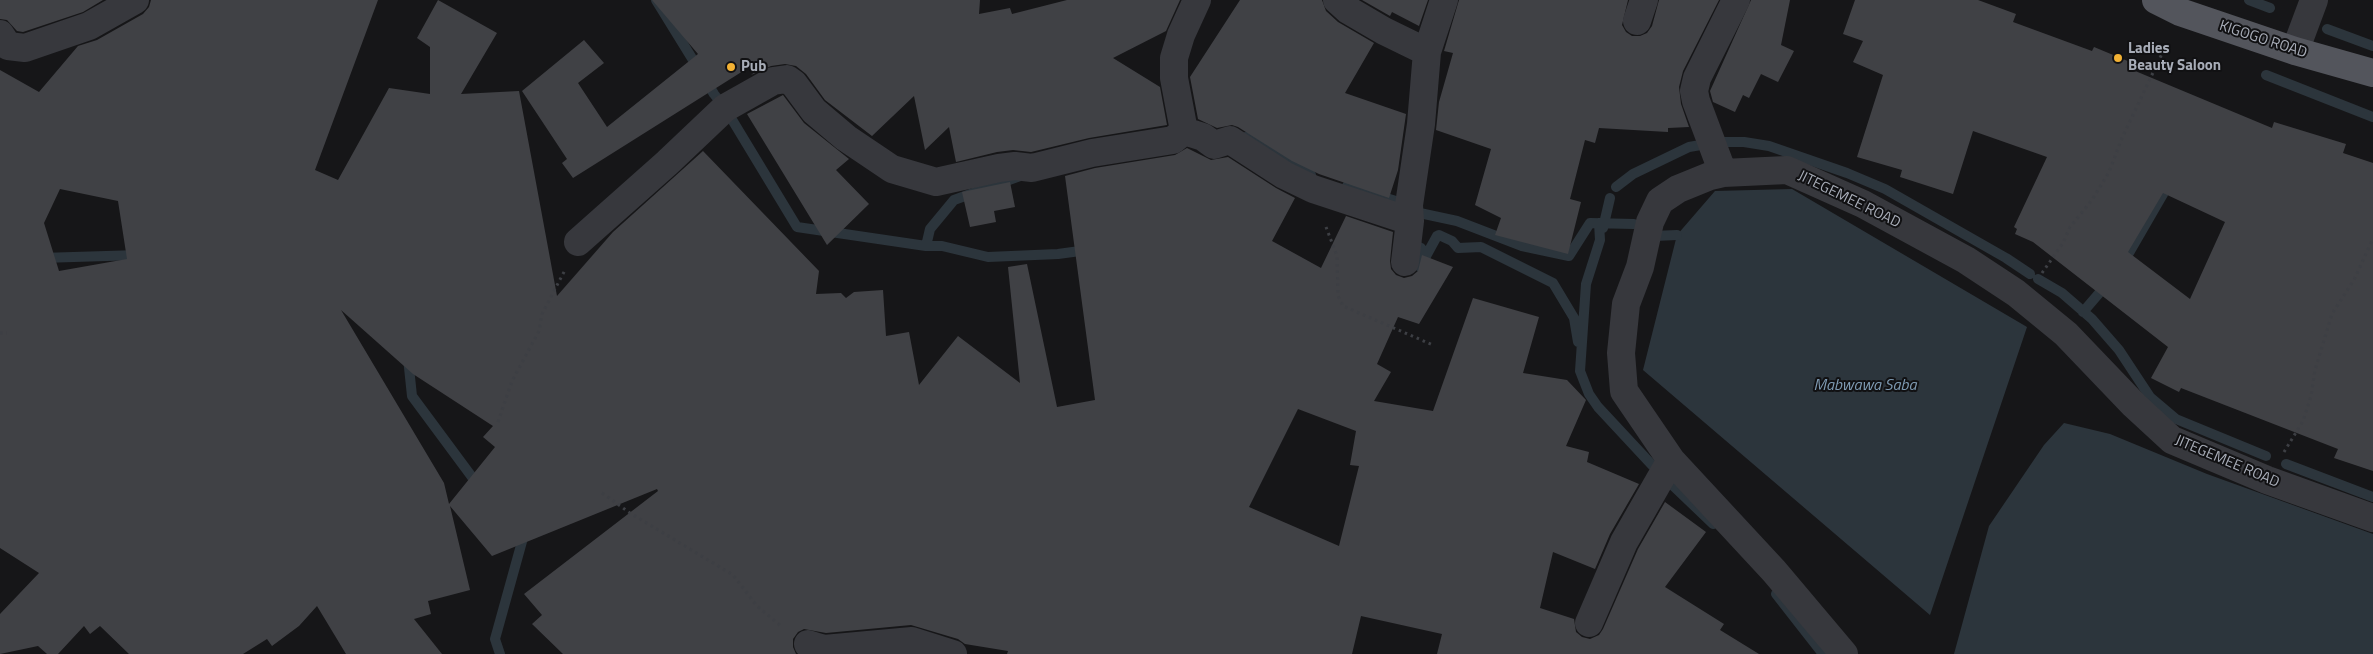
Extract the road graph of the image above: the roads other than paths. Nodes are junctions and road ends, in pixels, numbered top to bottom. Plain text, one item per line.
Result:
1 (135, 0) edge
2 (1197, 0) edge
3 (1337, 0) edge
4 (1444, 0) edge
5 (1736, 0) edge
6 (2314, 0) edge
7 (2168, 6) edge
8 (0, 34) edge
9 (2295, 51) junction
10 (1427, 52) junction
11 (2373, 72) edge
12 (1184, 131) junction
13 (1722, 173) junction
14 (1410, 221) junction
15 (578, 242) road end
16 (1405, 262) dead end
17 (1671, 460) junction
18 (2373, 518) edge
19 (1589, 623) dead end
20 (808, 644) road end
21 (953, 654) edge
22 (1844, 654) edge

1 - 8 street
2 - 12 street
3 - 10 street
4 - 10 street
5 - 13 street
6 - 9 street
7 - 9 main road, KIGOGO ROAD
9 - 11 main road, KIGOGO ROAD
10 - 14 street
12 - 14 street
12 - 15 street
13 - 17 street, JITEGEMEE ROAD
13 - 18 street, JITEGEMEE ROAD
14 - 16 street
17 - 19 street
17 - 22 street, JITEGEMEE ROAD
20 - 21 street

